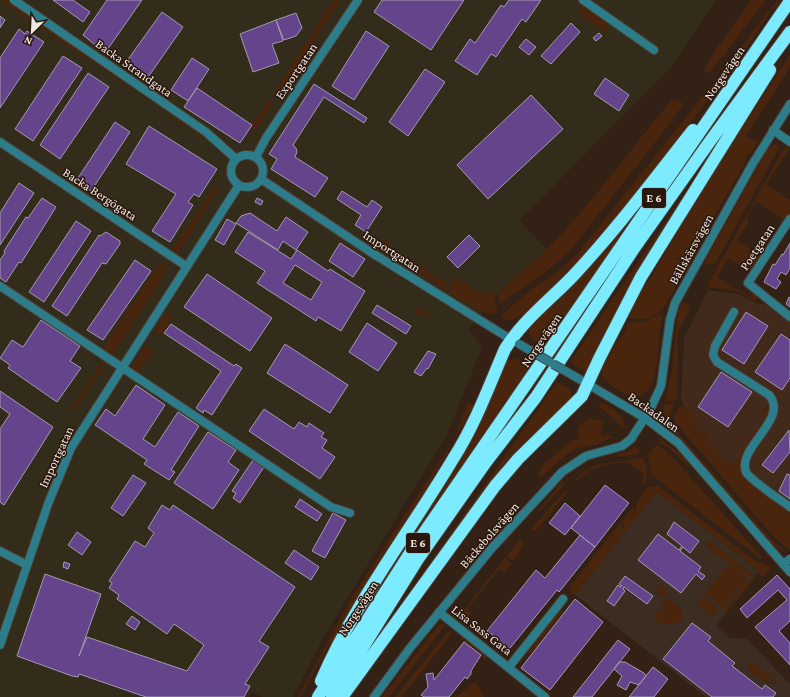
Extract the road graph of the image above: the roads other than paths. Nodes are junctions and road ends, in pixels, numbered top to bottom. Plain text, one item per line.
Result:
1 (14, 0) edge
2 (358, 0) edge
3 (583, 0) edge
4 (790, 1) edge
5 (790, 32) edge
6 (790, 37) edge
7 (654, 50) dead end
8 (747, 64) junction
9 (790, 104) edge
10 (773, 130) junction
11 (0, 142) edge
12 (790, 142) edge
13 (256, 157) junction
14 (236, 159) junction
15 (262, 180) junction
16 (238, 185) junction
17 (790, 219) edge
18 (186, 266) junction
19 (0, 286) edge
20 (734, 312) dead end
21 (790, 317) edge
22 (515, 342) junction
23 (122, 367) junction
24 (587, 384) junction
25 (645, 418) junction
26 (790, 507) edge
27 (350, 513) dead end
28 (0, 551) edge
29 (787, 562) edge
30 (28, 565) junction
31 (790, 572) edge
32 (563, 599) dead end
33 (439, 612) junction
34 (0, 645) edge
35 (509, 667) junction
36 (314, 697) edge
37 (318, 697) edge
38 (332, 697) edge
39 (342, 697) edge
40 (374, 697) edge
41 (545, 697) edge

1 - 14 street, Backa Strandgata
2 - 13 street, Exportgatan
3 - 7 street
4 - 8 highway, Norgevägen / E 6
5 - 38 highway, Norgevägen / E 6
6 - 24 highway
8 - 22 highway
8 - 37 highway, Norgevägen / E 6
9 - 10 street, Bällskärsvägen
10 - 12 street
10 - 25 street, Bällskärsvägen
11 - 18 street, Backa Bergögata
13 - 14 street
13 - 15 street
14 - 16 street
15 - 16 street
15 - 22 street, Importgatan
16 - 18 street, Importgatan
17 - 21 street, Poetgatan
18 - 23 street, Importgatan
19 - 23 street
20 - 26 street
22 - 24 street, Backadalen, bridge
22 - 36 highway
23 - 27 street
23 - 30 street, Importgatan
24 - 25 street, Backadalen
24 - 39 highway
25 - 29 street, Backadalen
25 - 33 street, Bäckebolsvägen
28 - 30 street
29 - 31 street, Backadalen
30 - 34 street, Importgatan
32 - 35 street, Lisa Sass Gata
33 - 35 street, Lisa Sass Gata
33 - 40 street, Bäckebolsvägen
35 - 41 street, Lisa Sass Gata

